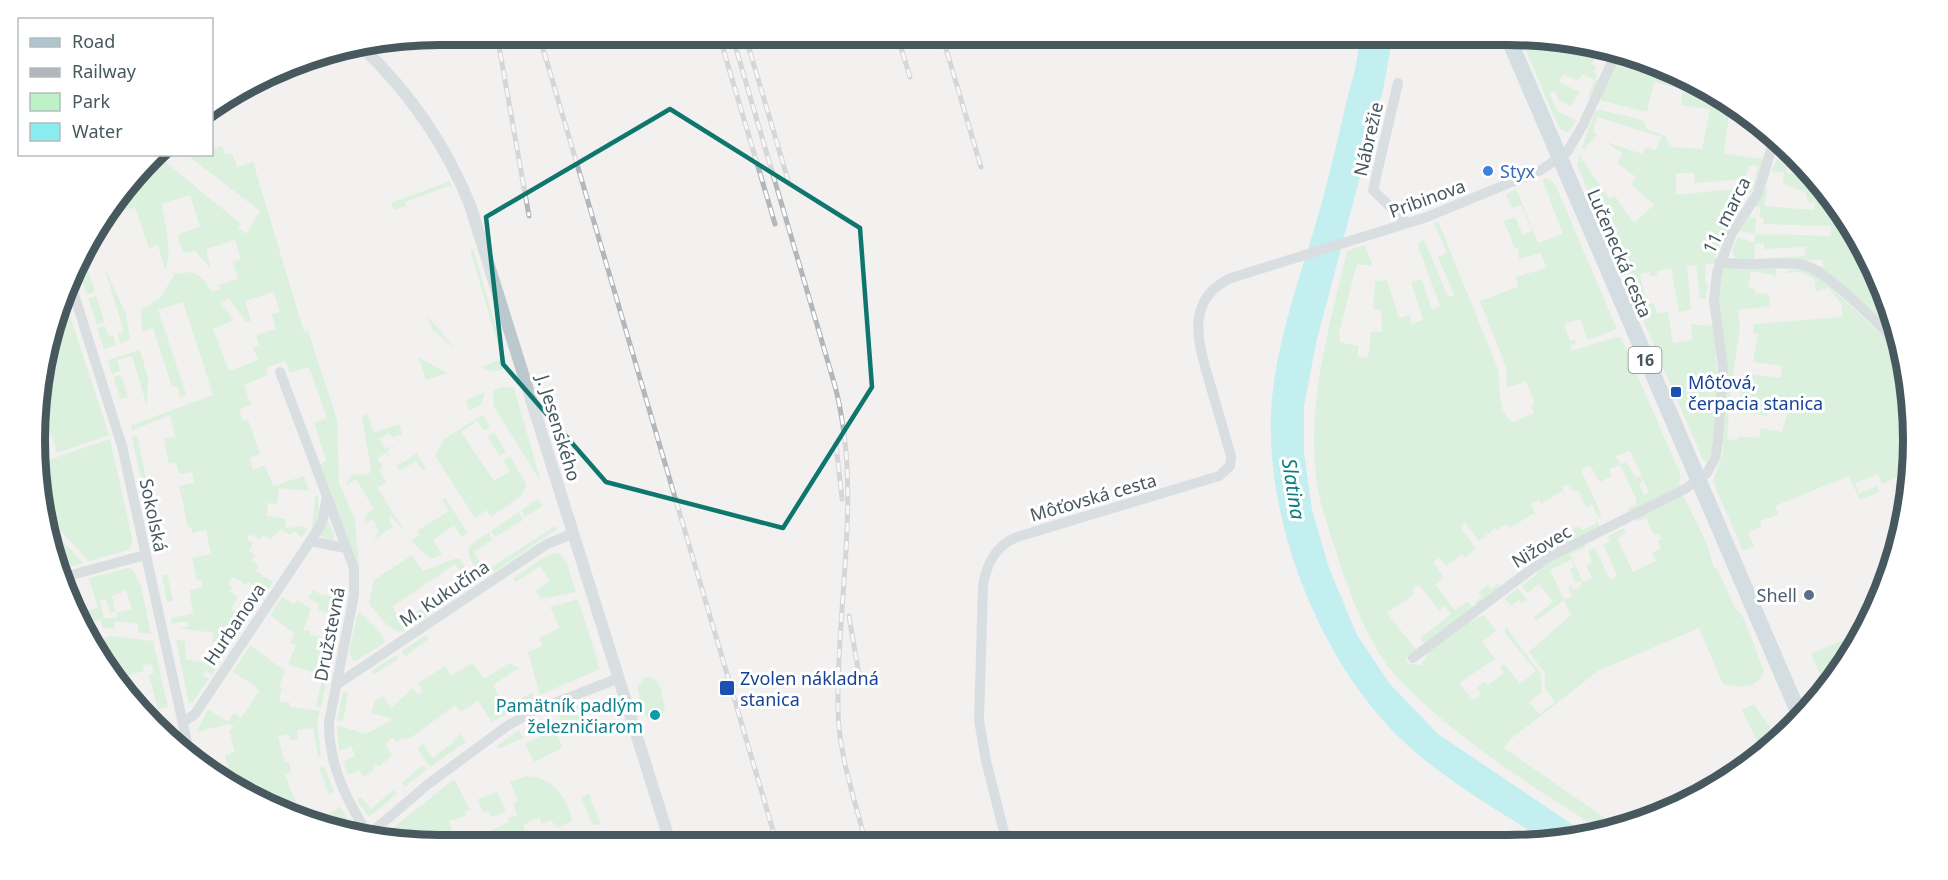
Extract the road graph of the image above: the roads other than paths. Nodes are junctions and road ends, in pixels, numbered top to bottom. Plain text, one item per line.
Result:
1 (1512, 45) edge
2 (367, 52) edge
3 (1613, 59) edge
4 (1398, 83) dead end
5 (1773, 147) edge
6 (1558, 159) junction
7 (1407, 223) junction
8 (1288, 262) joint
9 (1719, 262) junction
10 (74, 293) edge
11 (1889, 334) edge
12 (280, 372) dead end
13 (1698, 481) junction
14 (326, 498) junction
15 (572, 534) junction
16 (310, 541) junction
17 (346, 548) junction
18 (145, 555) junction
19 (69, 576) edge
20 (1413, 658) dead end
21 (619, 678) junction
22 (336, 685) junction
23 (1797, 709) edge
24 (183, 723) junction
25 (187, 743) edge
26 (363, 827) edge
27 (376, 830) edge
28 (668, 835) edge
29 (1005, 835) edge

1 - 6 main road, Lučenecká cesta / 16
2 - 15 street, J. Jesenského
3 - 6 street, Pribinova
4 - 7 street, Nábrežie
5 - 9 street, 11. marca
6 - 7 street, Pribinova
6 - 13 main road, Lučenecká cesta / 16
7 - 8 street, Pribinova
8 - 29 street, Môťovská cesta
9 - 11 street
9 - 13 street, 11. marca
10 - 18 street, Sokolská
12 - 14 street, Družstevná
13 - 20 street, Nižovec
13 - 23 main road, Lučenecká cesta / 16
14 - 16 street, Hurbanova
14 - 17 street, Družstevná
15 - 21 street, J. Jesenského
15 - 22 street, M. Kukučína
16 - 17 street
16 - 24 street, Hurbanova
17 - 22 street, Družstevná
18 - 19 street
18 - 24 street, Sokolská
21 - 27 street
21 - 28 street, J. Jesenského
22 - 26 street, Družstevná
24 - 25 street, Sokolská

